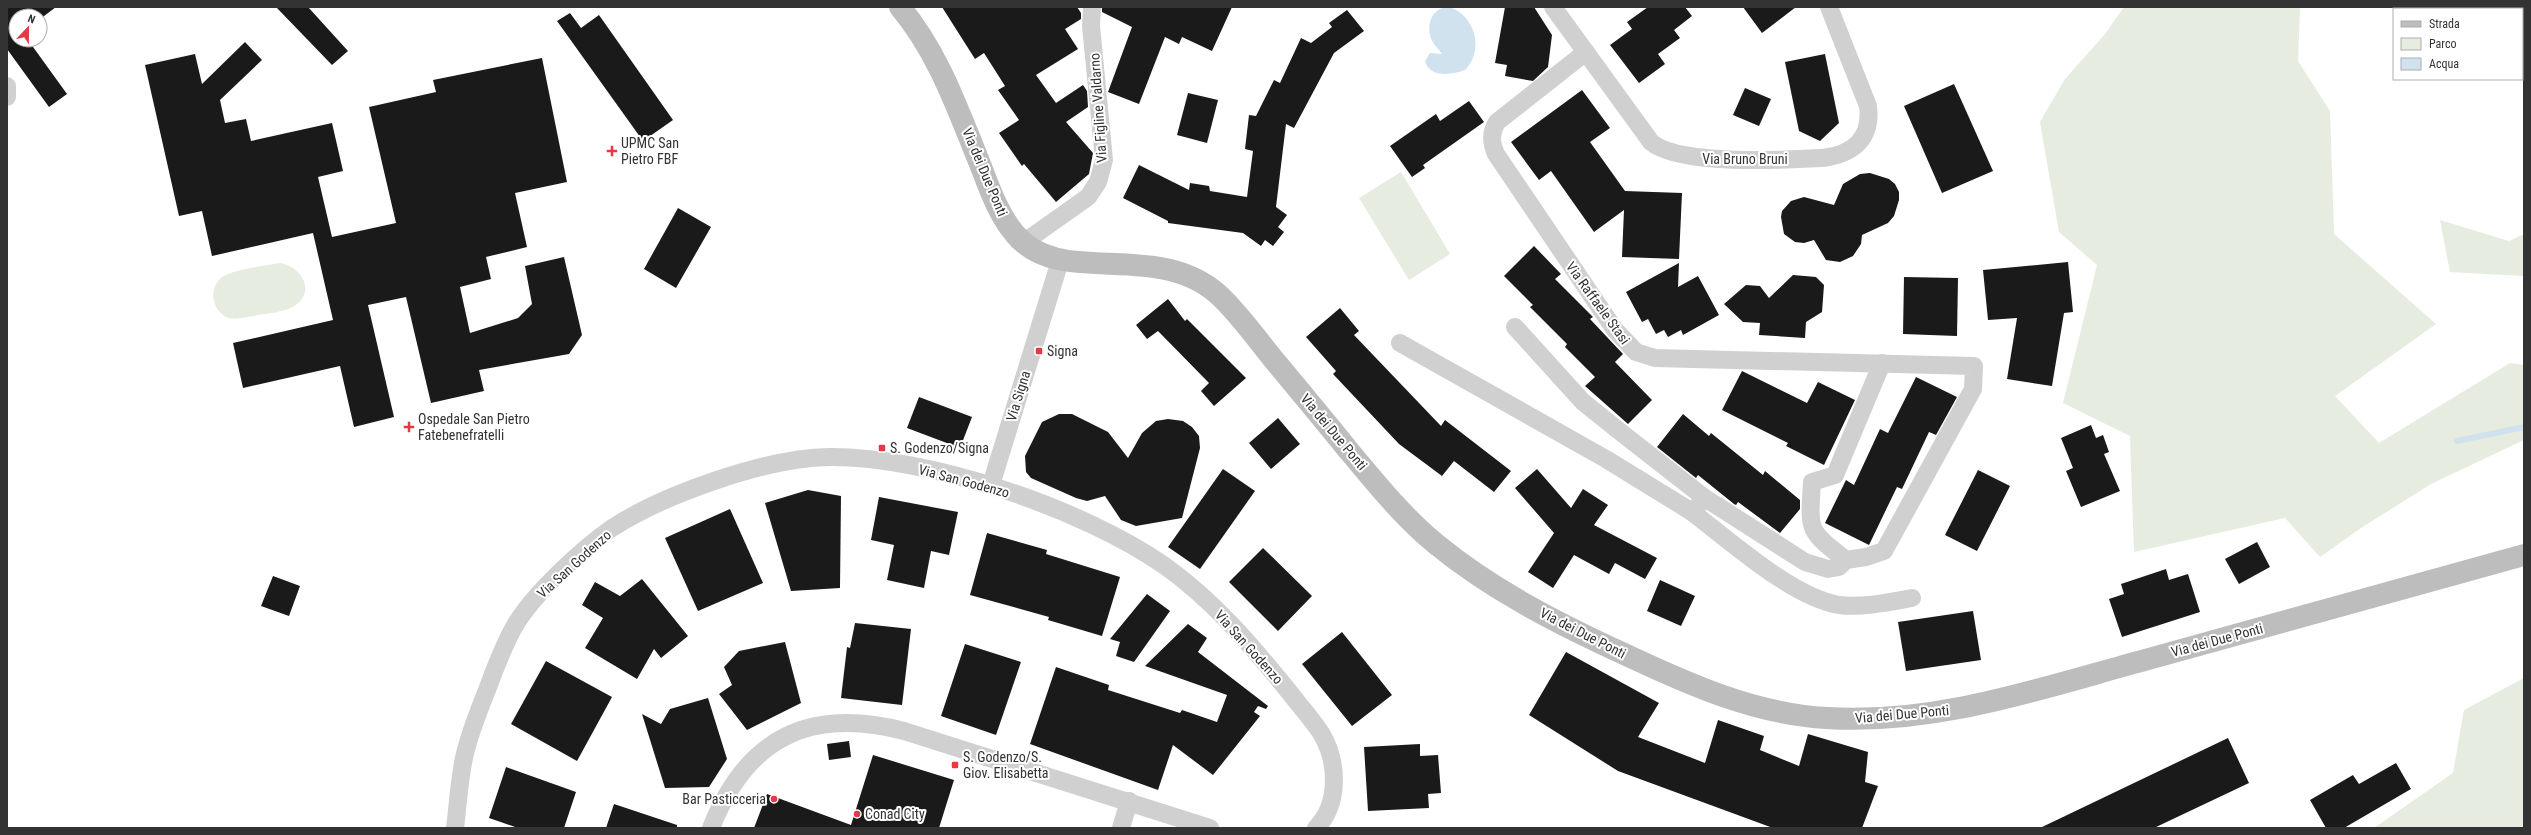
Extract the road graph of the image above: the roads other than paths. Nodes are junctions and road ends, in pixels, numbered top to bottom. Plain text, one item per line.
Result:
1 (900, 7) edge
2 (1092, 7) edge
3 (1553, 7) edge
4 (1829, 7) edge
5 (1586, 52) junction
6 (7, 86) edge
7 (7, 97) edge
8 (1023, 243) junction
9 (1060, 261) junction
10 (1515, 327) dead end
11 (1400, 343) dead end
12 (1882, 363) junction
13 (991, 486) junction
14 (1705, 498) junction
15 (1692, 512) junction
16 (2524, 555) edge
17 (1846, 560) junction
18 (1912, 598) dead end
19 (1129, 801) junction
20 (714, 822) edge
21 (455, 828) edge
22 (1121, 828) edge
23 (1210, 828) edge
24 (1316, 828) edge

1 - 8 street, Via dei Due Ponti
2 - 8 street, Via Figline Valdarno
3 - 5 street, Via Bruno Bruni
4 - 5 street, Via Bruno Bruni
5 - 12 street, Via Raffaele Stasi
6 - 7 street
8 - 9 street, Via dei Due Ponti
9 - 13 street, Via Signa
9 - 16 street, Via dei Due Ponti
10 - 14 street
11 - 15 street
12 - 17 street
12 - 17 street, Via Raffaele Stasi
13 - 21 street, Via San Godenzo
13 - 24 street, Via San Godenzo
14 - 15 street
14 - 17 street
15 - 18 street
19 - 20 street
19 - 22 street
19 - 23 street

